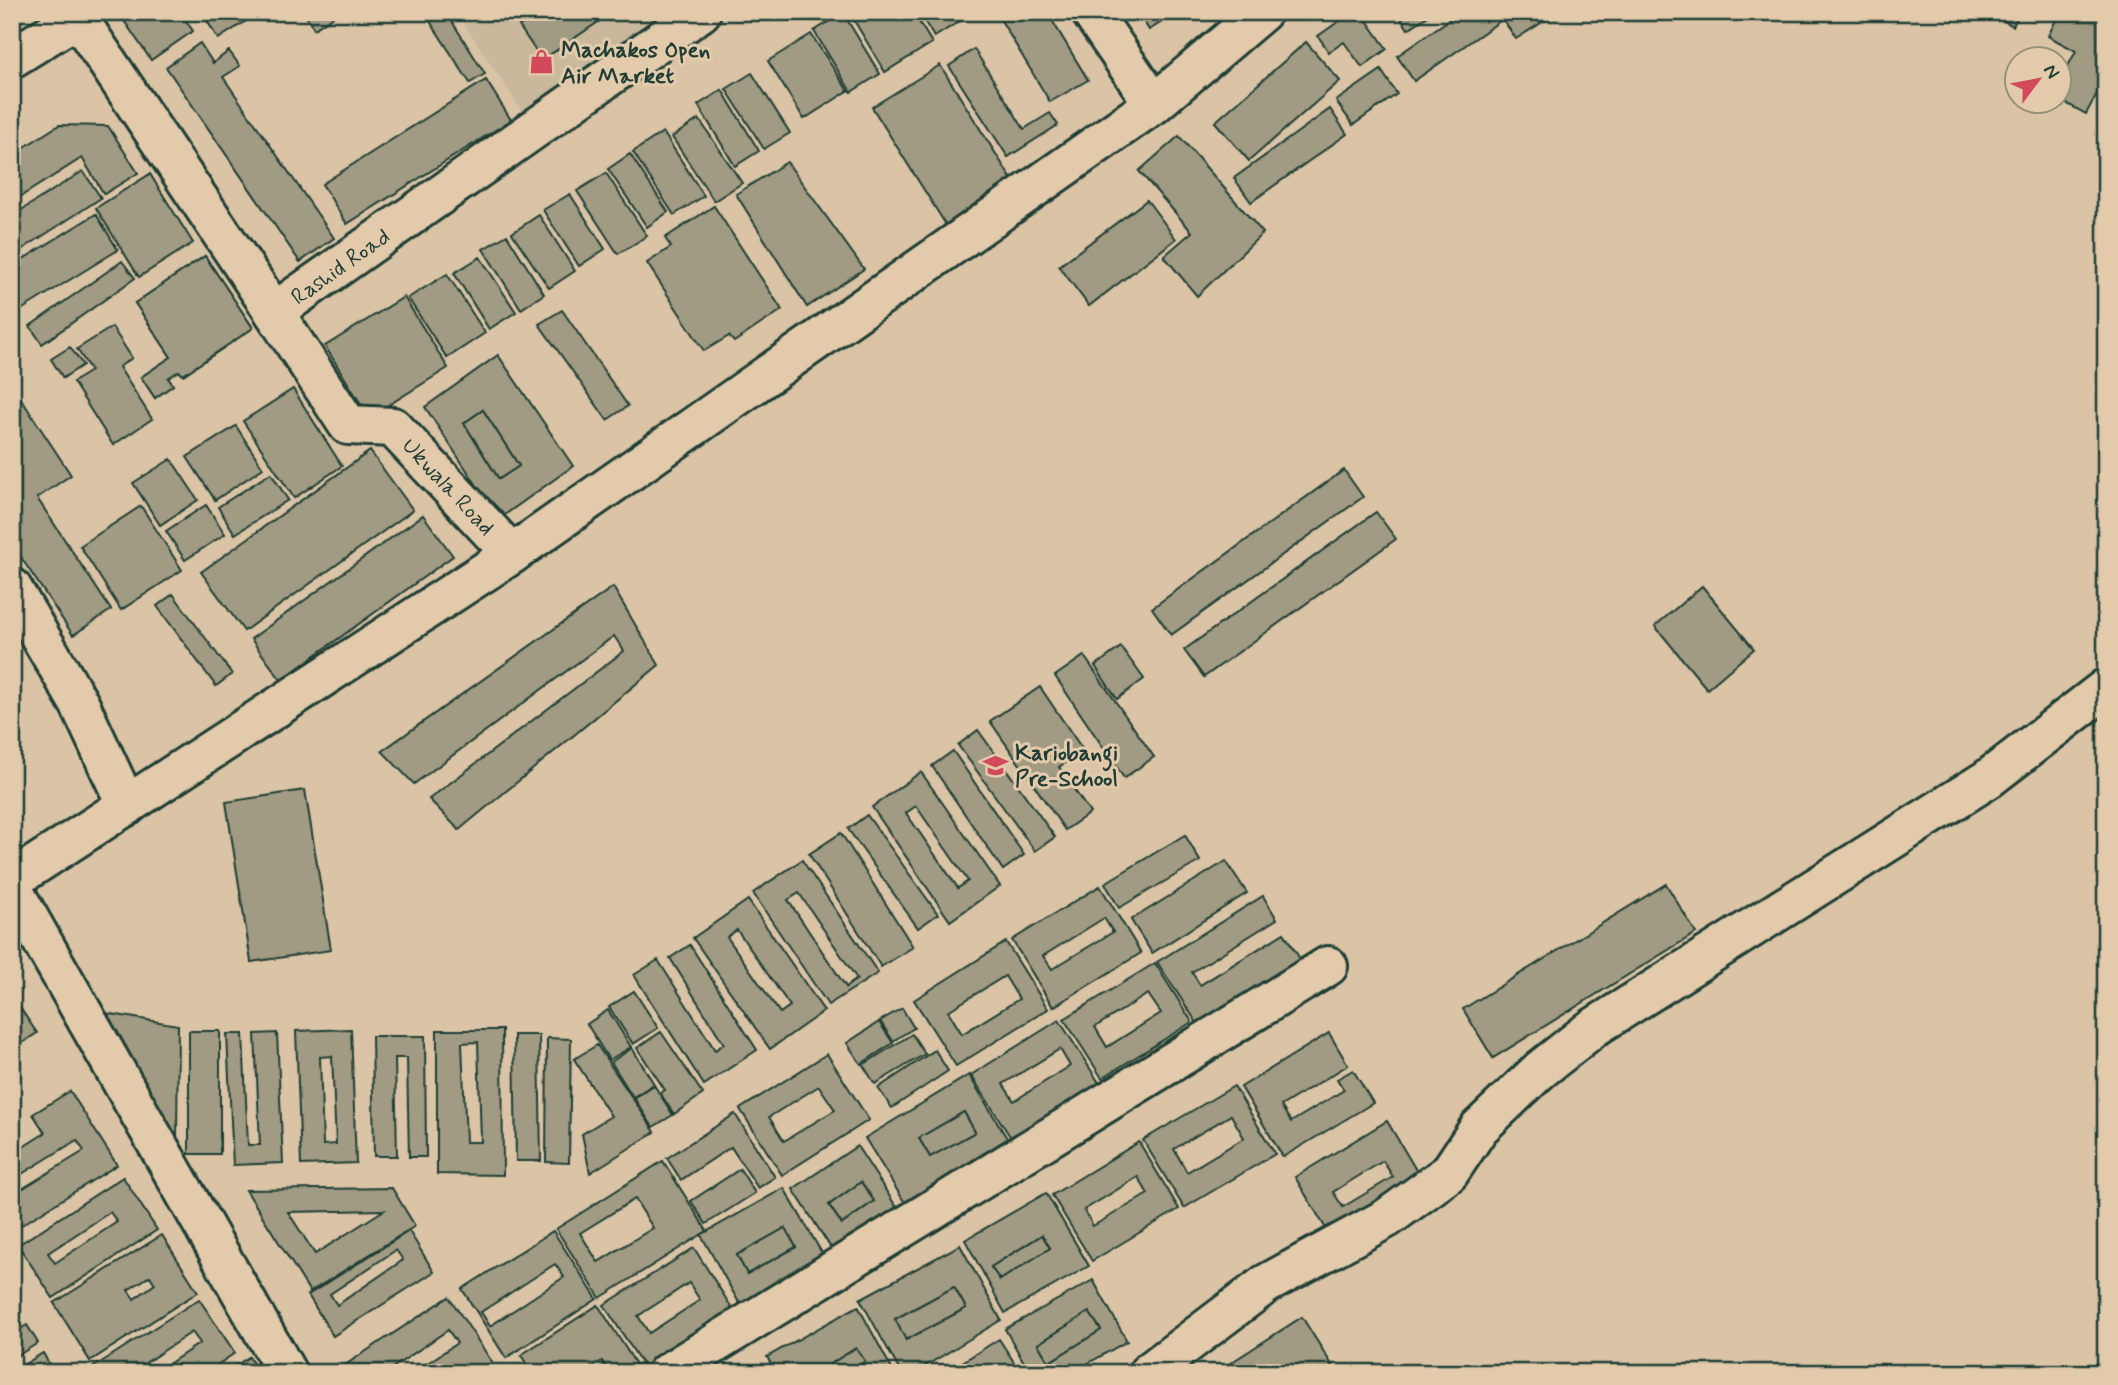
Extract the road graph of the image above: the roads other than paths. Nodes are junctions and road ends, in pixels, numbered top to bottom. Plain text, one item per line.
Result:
1 (702, 12) edge
2 (1090, 12) edge
3 (1262, 12) edge
4 (76, 15) edge
5 (12, 58) edge
6 (1154, 104) junction
7 (274, 312) junction
8 (512, 554) junction
9 (12, 588) edge
10 (2106, 688) edge
11 (127, 806) junction
12 (12, 880) edge
13 (12, 888) edge
14 (1328, 966) dead end
15 (287, 1373) edge
16 (667, 1373) edge
17 (1148, 1373) edge

1 - 7 street, Rashid Road
2 - 6 street
3 - 6 street
4 - 5 street
4 - 7 street, Rashid Road
6 - 8 street
7 - 8 street, Ukwala Road
8 - 11 street
9 - 11 street
10 - 17 street
11 - 12 street
13 - 15 street
14 - 16 street

